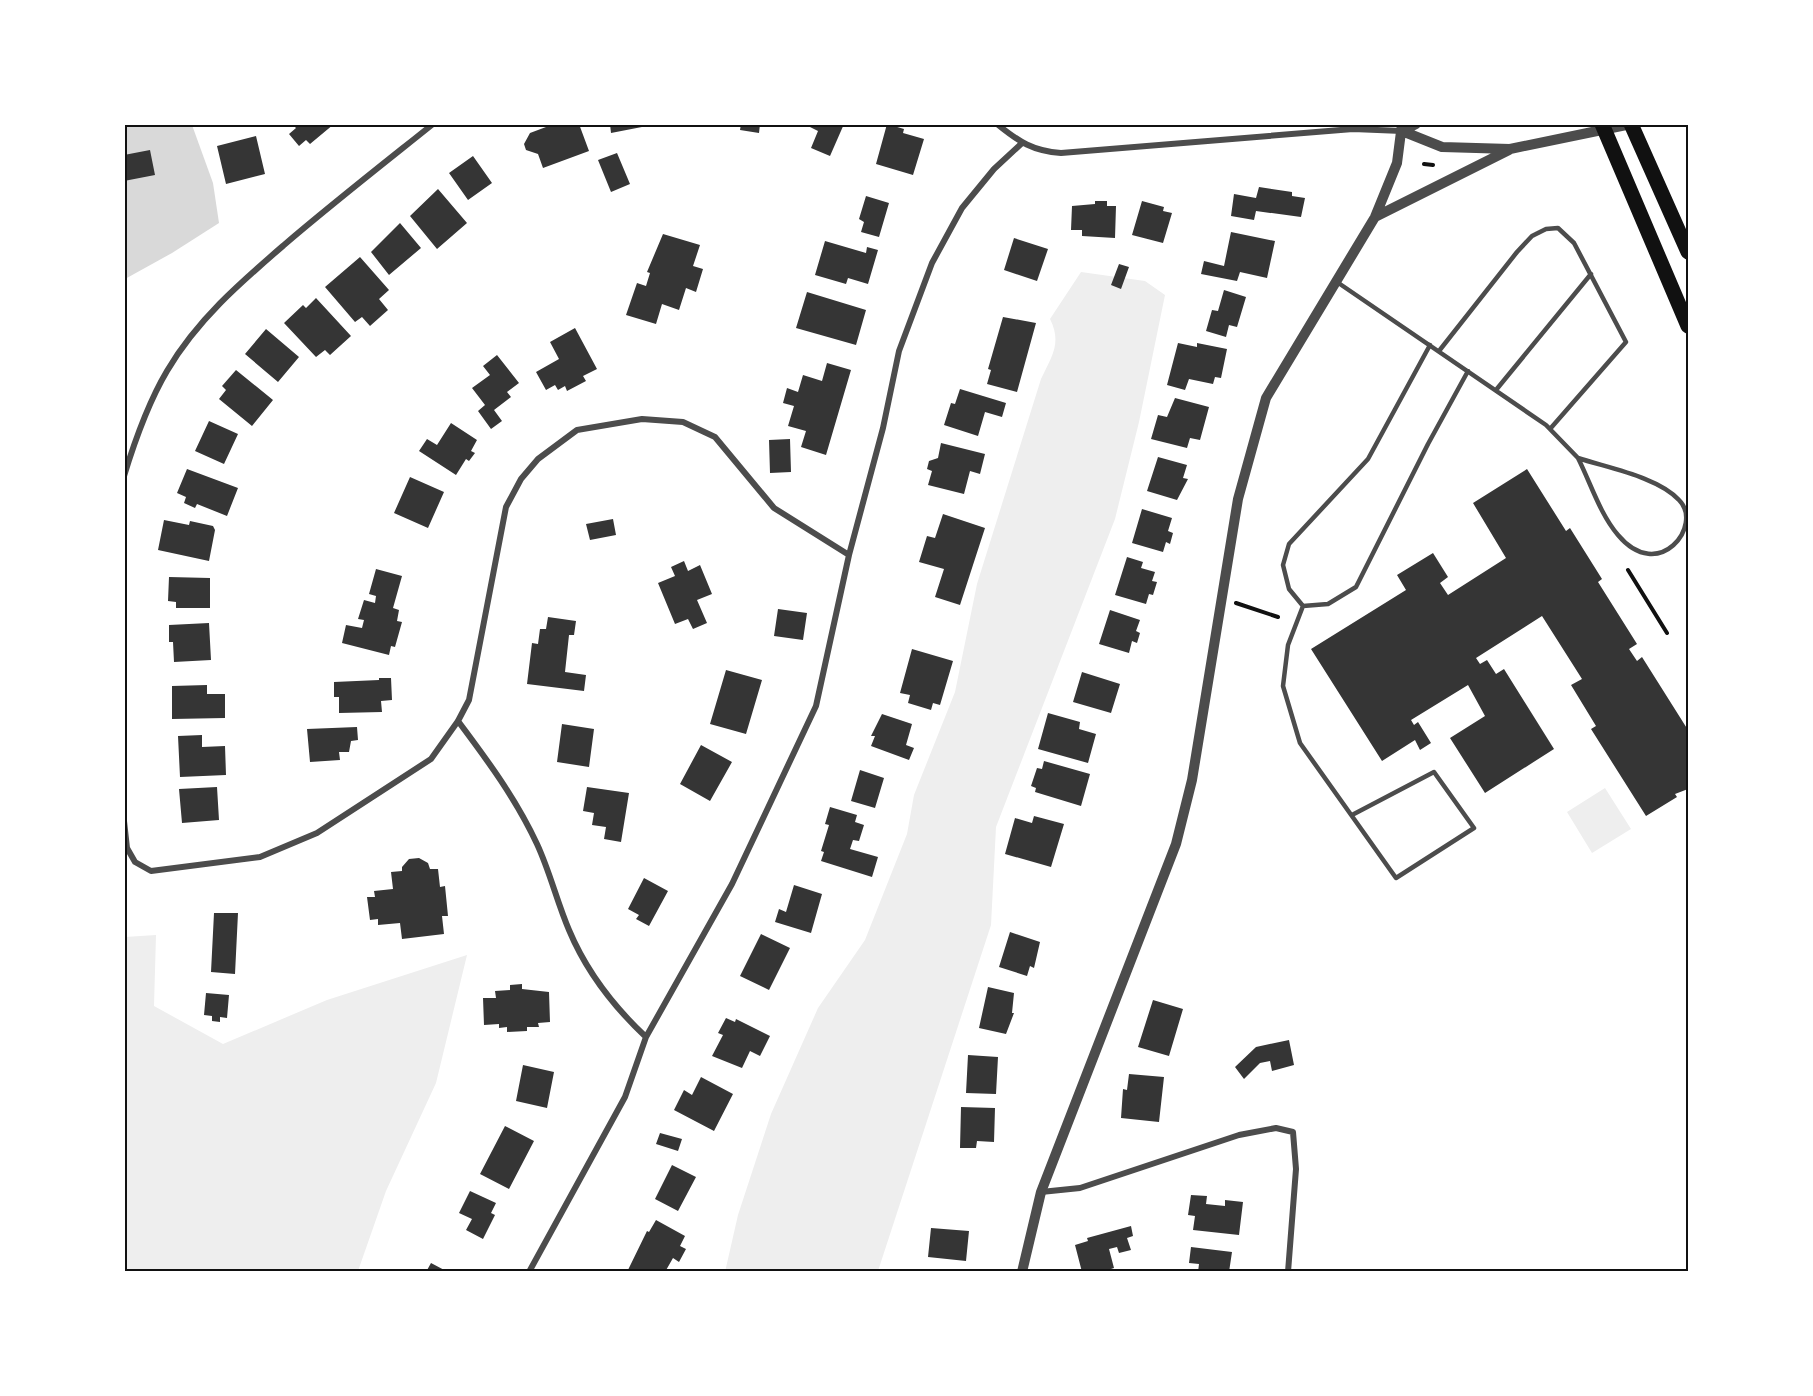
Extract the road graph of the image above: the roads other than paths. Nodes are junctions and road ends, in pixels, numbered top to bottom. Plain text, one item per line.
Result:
1 (433, 124) edge
2 (997, 124) edge
3 (1416, 124) edge
4 (1602, 124) edge
5 (1631, 124) edge
6 (1402, 128) edge
7 (1021, 144) junction
8 (1510, 149) junction
9 (1375, 218) junction
10 (1689, 252) edge
11 (1591, 274) junction
12 (1335, 280) junction
13 (1689, 326) edge
14 (1430, 345) junction
15 (1439, 351) junction
16 (1468, 371) junction
17 (1496, 390) junction
18 (1550, 429) junction
19 (1578, 458) junction
20 (124, 476) edge
21 (849, 555) junction
22 (1304, 606) junction
23 (458, 721) junction
24 (1352, 815) junction
25 (124, 821) edge
26 (646, 1037) junction
27 (1041, 1192) junction
28 (529, 1272) edge
29 (1022, 1272) edge
30 (1288, 1272) edge

1 - 20 street
2 - 7 street
3 - 6 street
4 - 13 main road
5 - 8 street
5 - 10 main road
6 - 7 street
6 - 8 street
6 - 9 street
7 - 21 street
8 - 9 street
9 - 12 street
11 - 15 lane
11 - 17 lane
11 - 18 lane
12 - 14 lane
12 - 27 street
14 - 15 lane
14 - 22 lane
15 - 16 lane
16 - 17 lane
16 - 22 lane
17 - 18 lane
18 - 19 lane
19 - 19 lane
21 - 23 street
21 - 26 street
22 - 24 lane
23 - 25 street
23 - 26 street
24 - 24 lane
26 - 28 street
27 - 29 street
27 - 30 street

